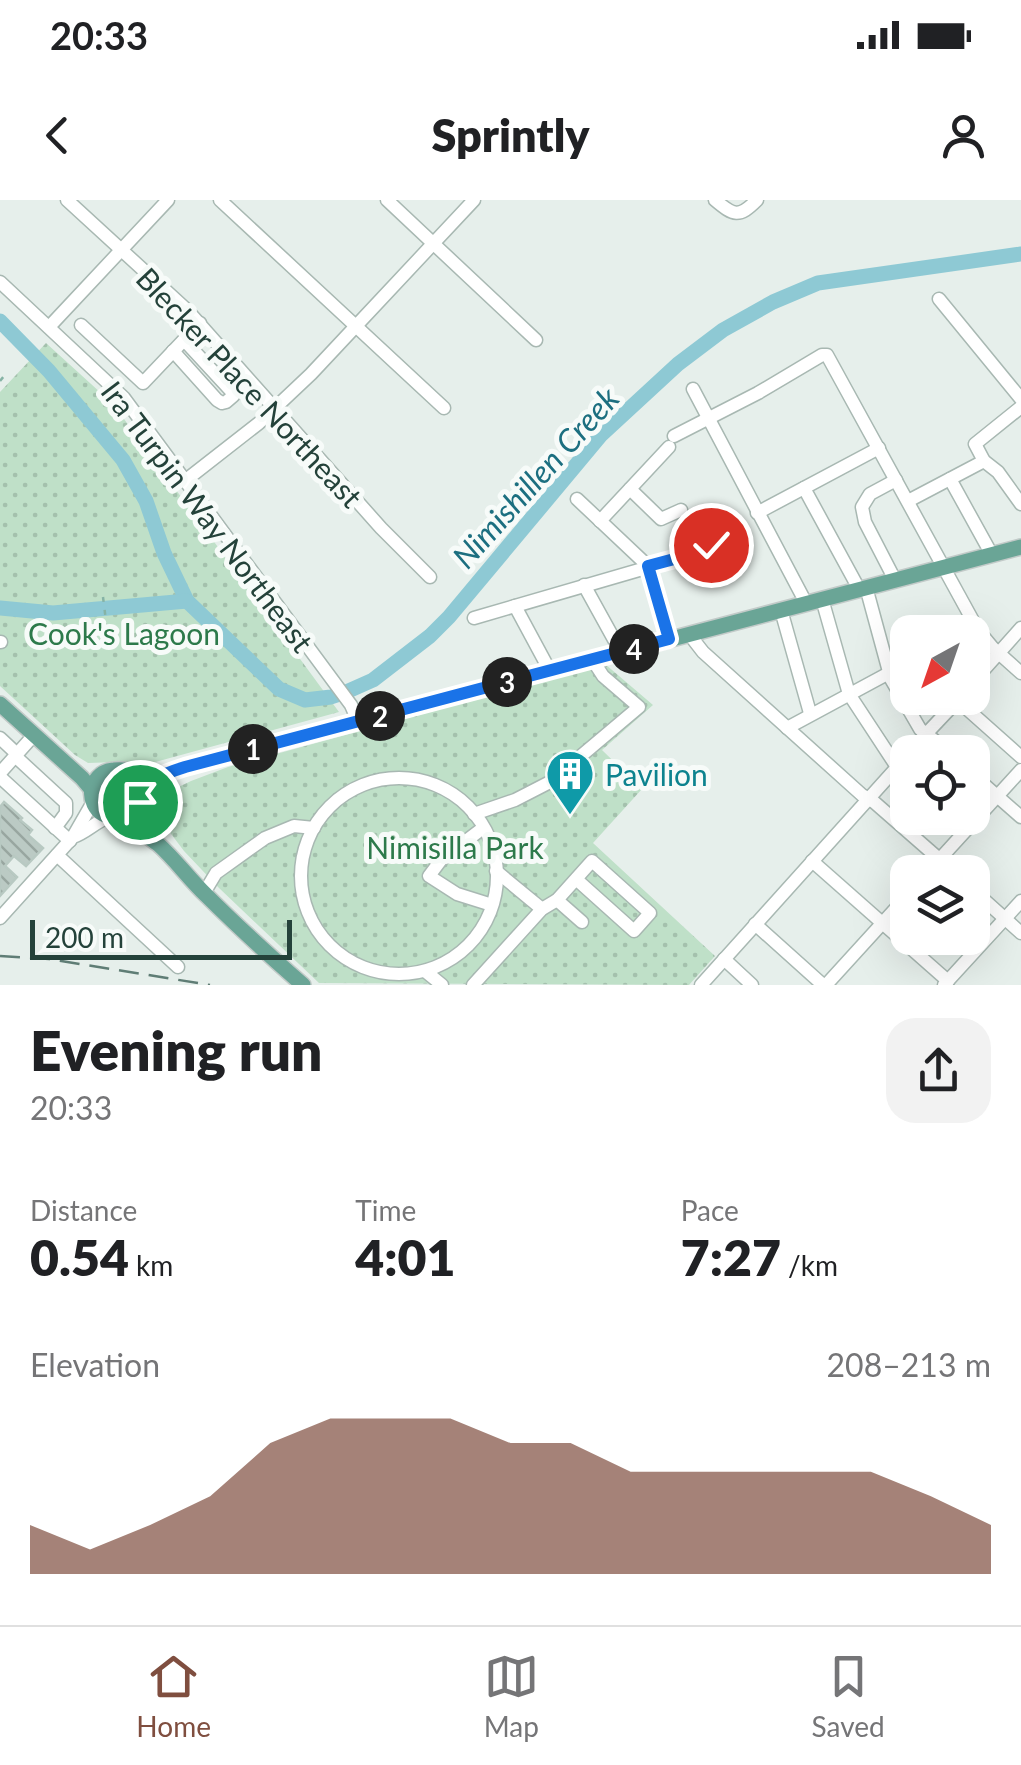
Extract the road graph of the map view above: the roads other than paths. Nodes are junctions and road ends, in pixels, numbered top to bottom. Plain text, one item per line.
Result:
1 (68, 200) edge
2 (168, 200) edge
3 (220, 200) edge
4 (387, 200) edge
5 (474, 200) edge
6 (715, 200) edge
7 (757, 200) edge
8 (433, 243) junction
9 (122, 250) junction
10 (0, 282) edge
11 (940, 298) dead end
12 (81, 324) dead end
13 (200, 324) junction
14 (49, 327) junction
15 (357, 327) junction
16 (184, 340) junction
17 (536, 340) dead end
18 (108, 349) junction
19 (173, 351) junction
20 (92, 366) junction
21 (693, 390) dead end
22 (1021, 398) edge
23 (1021, 407) edge
24 (275, 408) junction
25 (444, 408) dead end
26 (708, 419) junction
27 (879, 448) junction
28 (984, 461) junction
29 (950, 478) junction
30 (186, 480) junction
31 (896, 480) junction
32 (1015, 485) edge
33 (804, 488) junction
34 (630, 489) junction
35 (577, 499) dead end
36 (908, 501) junction
37 (1021, 504) edge
38 (681, 510) dead end
39 (757, 513) junction
40 (600, 521) junction
41 (711, 541) dead end
42 (1021, 547) edge
43 (992, 555) junction
44 (648, 566) junction
45 (943, 567) junction
46 (430, 576) dead end
47 (895, 580) junction
48 (584, 585) junction
49 (862, 588) junction
50 (814, 601) junction
51 (515, 606) junction
52 (781, 610) junction
53 (474, 618) dead end
54 (1021, 628) edge
55 (688, 634) junction
56 (669, 639) junction
57 (622, 652) junction
58 (999, 654) junction
59 (592, 659) junction
60 (990, 664) edge
61 (550, 670) junction
62 (889, 673) junction
63 (1021, 673) edge
64 (849, 694) junction
65 (0, 704) edge
66 (810, 714) junction
67 (943, 715) edge
68 (975, 715) edge
69 (358, 721) junction
70 (787, 728) junction
71 (926, 734) joint
72 (34, 735) junction
73 (0, 738) edge
74 (16, 755) junction
75 (229, 756) junction
76 (890, 756) edge
77 (1021, 757) edge
78 (64, 762) junction
79 (185, 767) junction
80 (1021, 770) edge
81 (102, 774) junction
82 (890, 774) edge
83 (0, 775) edge
84 (132, 775) junction
85 (990, 790) edge
86 (92, 796) junction
87 (997, 796) junction
88 (140, 797) junction
89 (868, 798) junction
90 (474, 814) junction
91 (1021, 817) edge
92 (113, 818) junction
93 (55, 828) junction
94 (314, 828) junction
95 (484, 828) junction
96 (72, 839) junction
97 (156, 842) junction
98 (57, 855) junction
99 (933, 855) edge
100 (944, 855) edge
101 (812, 860) junction
102 (496, 871) junction
103 (576, 879) junction
104 (204, 894) junction
105 (557, 900) junction
106 (1021, 901) edge
107 (492, 905) junction
108 (990, 905) edge
109 (542, 909) junction
110 (890, 915) edge
111 (0, 918) edge
112 (1005, 918) junction
113 (582, 922) dead end
114 (755, 924) junction
115 (882, 924) junction
116 (1021, 933) edge
117 (724, 959) junction
118 (178, 967) dead end
119 (425, 970) junction
120 (948, 980) edge
121 (302, 985) edge
122 (442, 985) edge
123 (473, 985) edge
124 (701, 985) edge
125 (752, 985) edge
126 (824, 985) edge
127 (964, 985) edge

1 - 9 street, Blecker Place Northeast
2 - 9 street
3 - 15 street
4 - 8 street
5 - 8 street
6 - 7 street
8 - 15 street
8 - 17 street
9 - 13 street, Blecker Place Northeast
9 - 14 street
10 - 14 street, Ira Turpin Way Northeast
11 - 22 street
12 - 18 street
13 - 16 street
13 - 24 street, Blecker Place Northeast
14 - 20 street, Ira Turpin Way Northeast
15 - 24 street
15 - 25 street
16 - 19 street
16 - 19 street
18 - 19 street
18 - 20 street
20 - 30 street, Ira Turpin Way Northeast
21 - 26 street
23 - 28 street
24 - 30 street
24 - 46 street, Blecker Place Northeast
26 - 27 street
26 - 34 street
26 - 39 street
27 - 31 street
27 - 33 street
28 - 29 street
28 - 32 street
29 - 36 street
29 - 43 street
30 - 69 street, Ira Turpin Way Northeast
31 - 36 street
31 - 47 street
32 - 37 street
33 - 39 street
33 - 49 street
34 - 38 street
34 - 40 street
35 - 40 street
36 - 45 street
39 - 50 street
40 - 44 street
41 - 44 street
42 - 43 main road
43 - 45 main road
44 - 48 street
44 - 56 street
45 - 47 main road
45 - 58 street
47 - 49 main road
48 - 51 street
48 - 57 street
49 - 50 main road
49 - 62 street
50 - 52 main road
50 - 64 street
51 - 53 street
51 - 61 street
52 - 55 main road
52 - 66 street
54 - 58 street
55 - 56 main road
55 - 70 street
56 - 57 main road
57 - 59 main road
58 - 60 street
58 - 63 street
59 - 61 main road
59 - 90 street
61 - 69 main road
62 - 64 street
62 - 71 street
64 - 66 street
64 - 76 street
65 - 72 main road
66 - 70 street
67 - 71 street
68 - 77 street
69 - 75 main road
70 - 89 street
72 - 74 street
72 - 78 main road
73 - 74 street
74 - 83 street
74 - 93 street
75 - 79 main road
75 - 104 main road
78 - 81 main road
78 - 86 main road
79 - 84 main road
79 - 88 main road
80 - 87 street
81 - 84 main road
81 - 86 main road
82 - 89 street
83 - 93 street
84 - 88 main road
85 - 87 street
86 - 92 main road
86 - 96 street
87 - 91 street
87 - 100 street
88 - 92 main road
88 - 97 main road
89 - 99 street
89 - 101 street
90 - 94 street
90 - 95 street
92 - 96 street
92 - 97 main road
93 - 96 street
94 - 104 street
94 - 119 street
95 - 102 street
95 - 107 street
96 - 98 street
97 - 104 main road
98 - 111 street
98 - 118 street
101 - 114 street
101 - 115 street
102 - 107 street
102 - 109 street
103 - 103 street
103 - 105 street
104 - 121 main road
105 - 109 street
105 - 113 street
106 - 112 street
107 - 119 street
108 - 112 street
109 - 123 street
110 - 115 street
112 - 116 street
112 - 120 street
114 - 117 street
114 - 126 street
115 - 120 street
115 - 126 street
117 - 124 street
117 - 125 street
119 - 122 street
120 - 127 street

